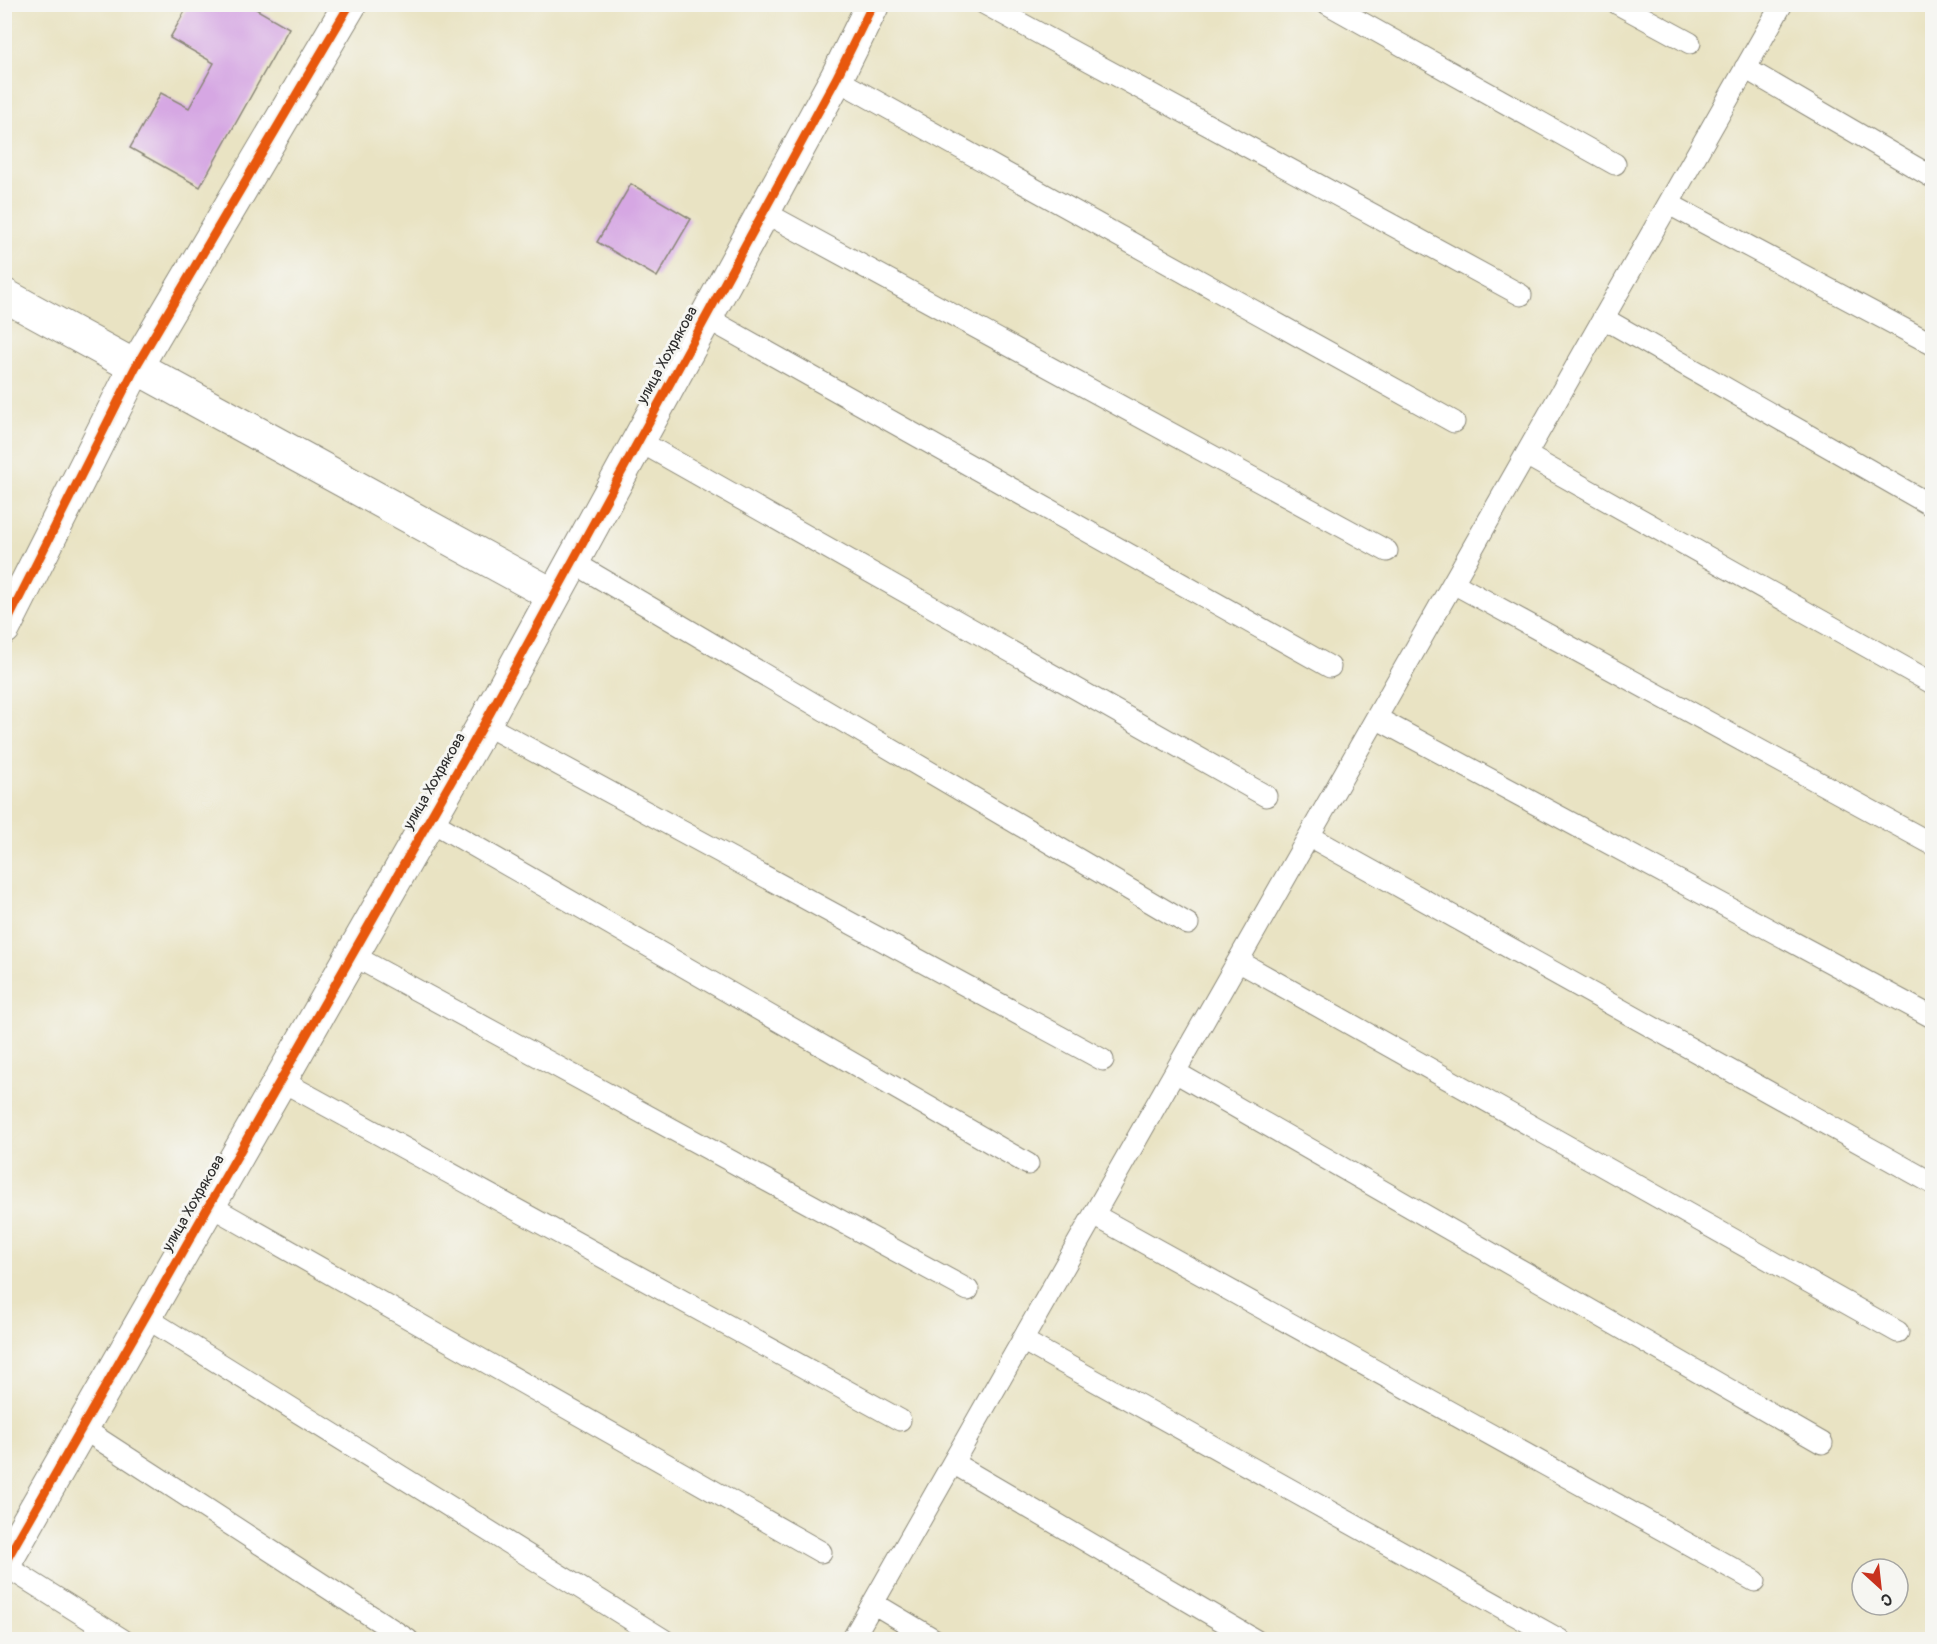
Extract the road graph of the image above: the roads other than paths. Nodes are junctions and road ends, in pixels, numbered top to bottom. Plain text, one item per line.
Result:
1 (350, 4) edge
2 (873, 4) edge
3 (985, 4) edge
4 (1328, 4) edge
5 (1618, 4) edge
6 (1782, 4) edge
7 (1690, 43) dead end
8 (1745, 68) junction
9 (836, 79) junction
10 (1615, 164) dead end
11 (1932, 177) edge
12 (1669, 204) junction
13 (762, 211) junction
14 (4, 295) edge
15 (1521, 295) dead end
16 (705, 317) junction
17 (1603, 318) junction
18 (1932, 344) edge
19 (135, 368) junction
20 (1454, 422) dead end
21 (637, 440) junction
22 (1526, 455) junction
23 (1932, 506) edge
24 (1387, 551) dead end
25 (571, 561) junction
26 (1453, 583) junction
27 (553, 595) junction
28 (4, 628) edge
29 (1330, 667) dead end
30 (1932, 683) edge
31 (1376, 718) junction
32 (484, 724) junction
33 (1266, 796) dead end
34 (429, 820) junction
35 (1309, 836) junction
36 (1932, 844) edge
37 (1188, 924) dead end
38 (352, 955) junction
39 (1238, 961) junction
40 (1932, 1017) edge
41 (1102, 1060) dead end
42 (1175, 1072) junction
43 (280, 1080) junction
44 (1028, 1164) dead end
45 (1932, 1183) edge
46 (209, 1205) junction
47 (1094, 1215) junction
48 (968, 1290) dead end
49 (145, 1317) junction
50 (1898, 1332) dead end
51 (1022, 1340) junction
52 (900, 1420) dead end
53 (82, 1428) junction
54 (1822, 1443) dead end
55 (953, 1463) junction
56 (822, 1552) dead end
57 (4, 1564) edge
58 (1755, 1581) dead end
59 (873, 1603) junction
60 (123, 1640) edge
61 (408, 1640) edge
62 (664, 1640) edge
63 (852, 1640) edge
64 (935, 1640) edge
65 (1255, 1640) edge
66 (1560, 1640) edge

1 - 19 street
2 - 9 street, улица Хохрякова
3 - 15 lane
4 - 10 lane
5 - 7 lane
6 - 8 lane
8 - 11 lane
8 - 12 lane
9 - 13 street, улица Хохрякова
9 - 20 lane
12 - 17 lane
12 - 18 lane
13 - 16 street, улица Хохрякова
13 - 24 lane
14 - 19 street
16 - 21 street, улица Хохрякова
16 - 29 lane
17 - 22 lane
17 - 23 lane
19 - 27 street
19 - 28 street
21 - 25 street, улица Хохрякова
21 - 33 lane
22 - 26 lane
22 - 30 lane
25 - 27 street, улица Хохрякова
25 - 37 lane
26 - 31 lane
26 - 36 lane
27 - 32 street, улица Хохрякова
31 - 35 lane
31 - 40 lane
32 - 34 street, улица Хохрякова
32 - 41 lane
34 - 38 street, улица Хохрякова
34 - 44 lane
35 - 39 lane
35 - 45 lane
38 - 43 street, улица Хохрякова
38 - 48 lane
39 - 42 lane
39 - 50 lane
42 - 47 lane
42 - 54 lane
43 - 46 street, улица Хохрякова
43 - 52 lane
46 - 49 street, улица Хохрякова
46 - 56 lane
47 - 51 lane
47 - 58 lane
49 - 53 street, улица Хохрякова
49 - 62 lane
51 - 55 lane
51 - 66 lane
53 - 57 street, улица Хохрякова
53 - 61 lane
55 - 59 lane
55 - 65 lane
57 - 60 lane
59 - 63 lane
59 - 64 lane

